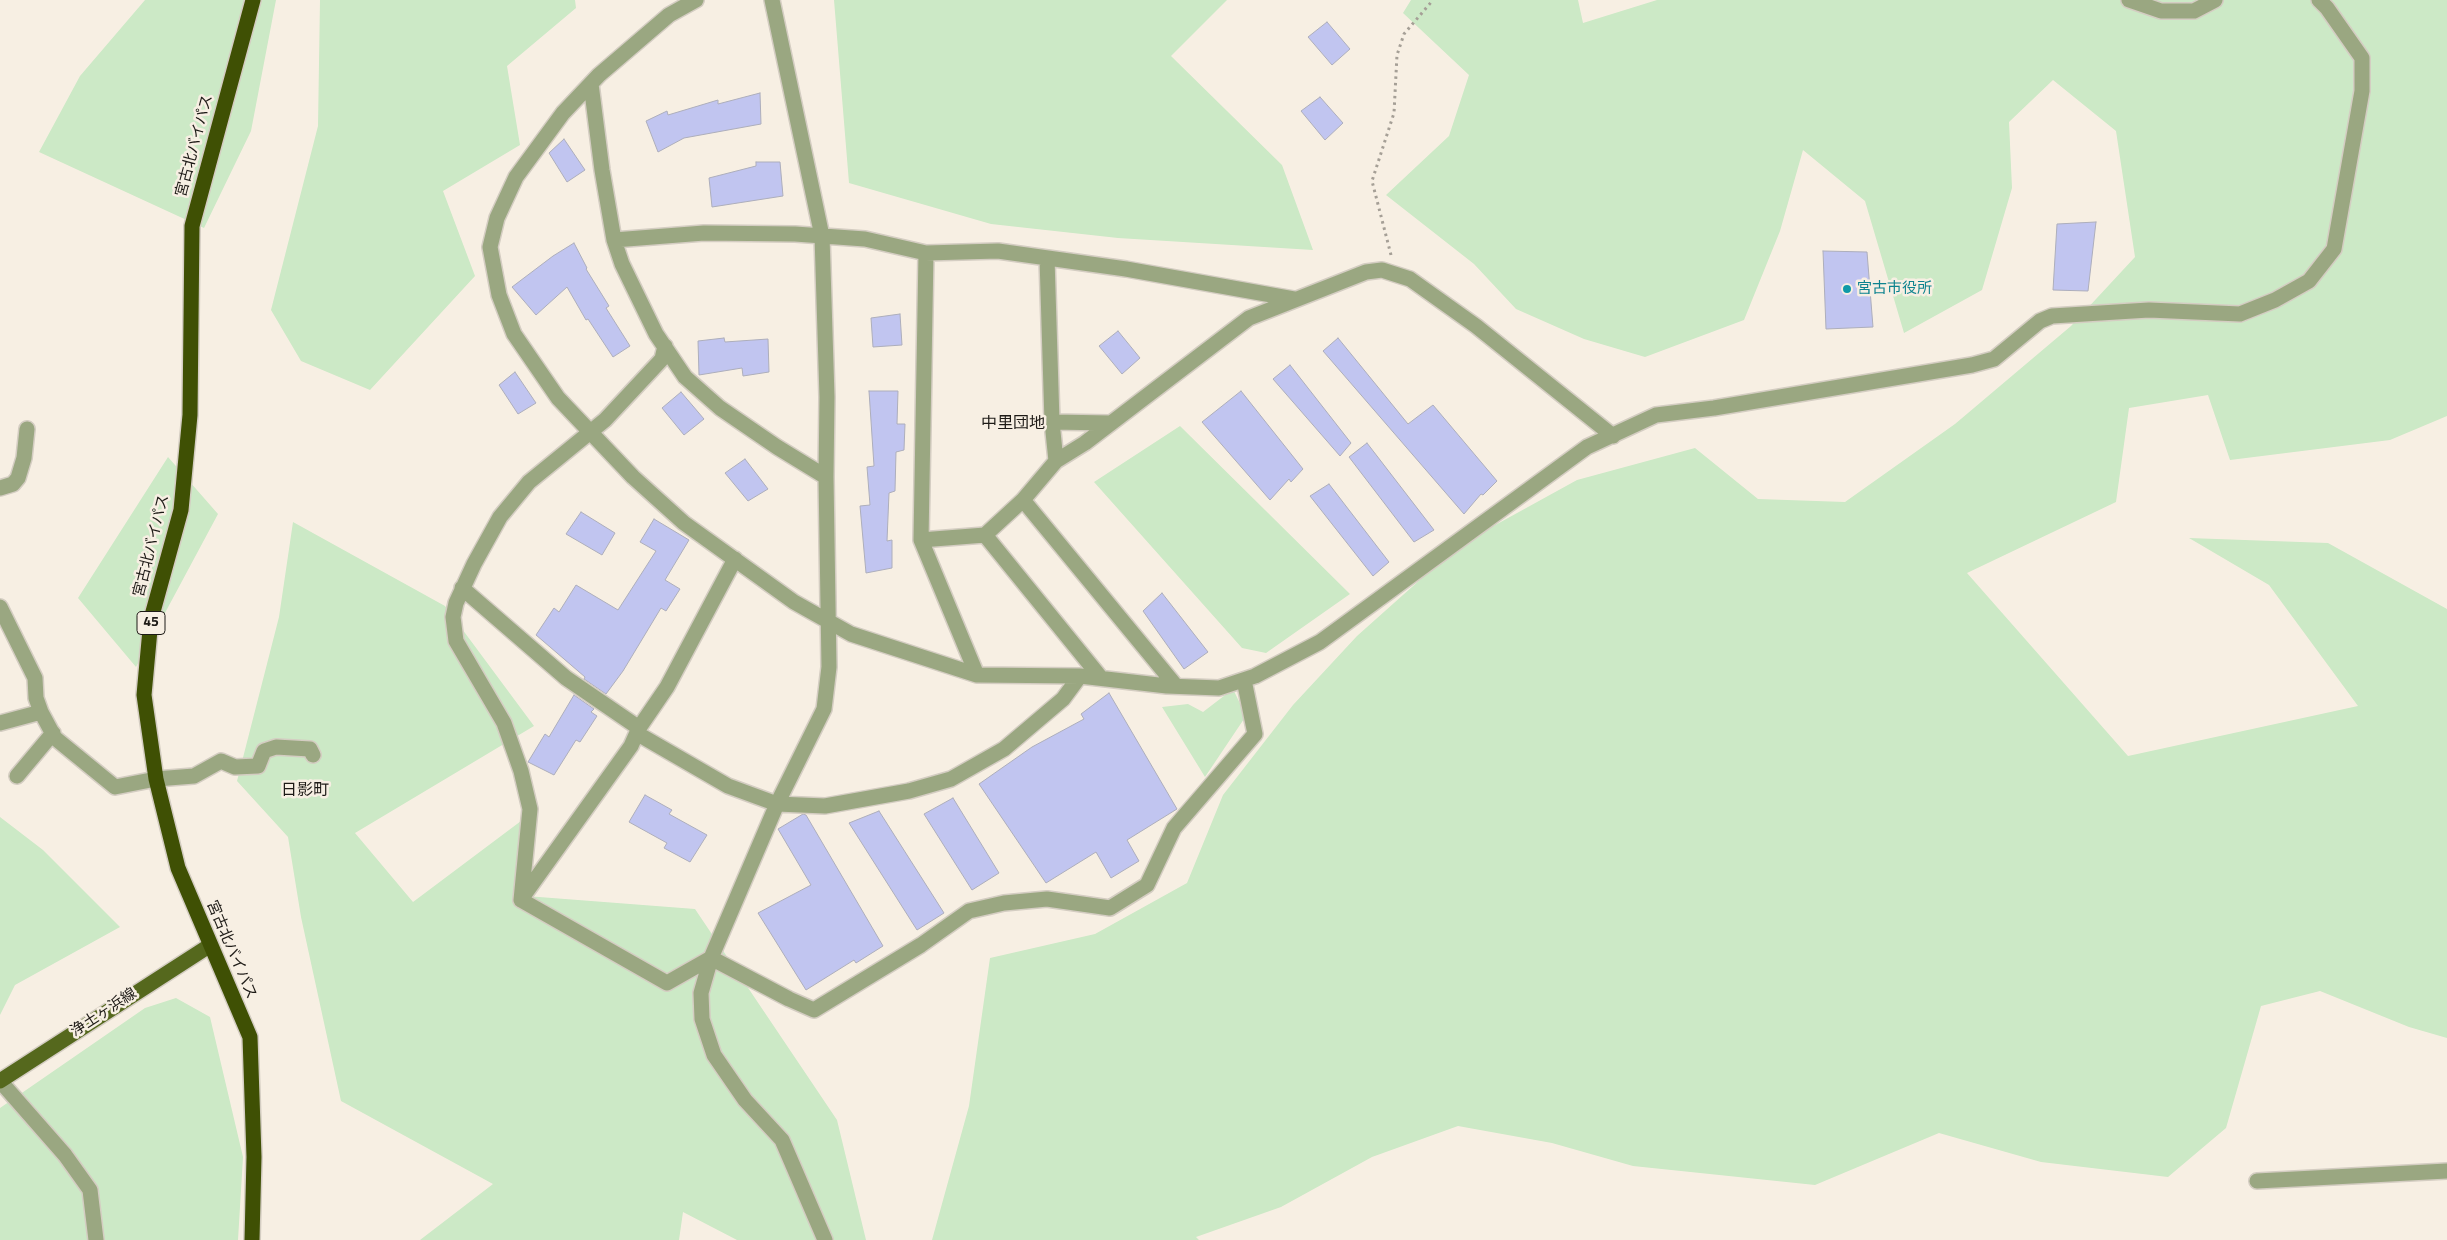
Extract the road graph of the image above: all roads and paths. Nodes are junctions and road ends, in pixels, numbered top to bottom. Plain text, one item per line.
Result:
1 (253, 0) edge
2 (696, 0) edge
3 (772, 0) edge
4 (1433, 0) edge
5 (2129, 0) edge
6 (2216, 0) edge
7 (2319, 0) edge
8 (591, 84) junction
9 (822, 236) junction
10 (614, 240) junction
11 (926, 254) junction
12 (1047, 258) junction
13 (1396, 273) junction
14 (1294, 299) junction
15 (666, 346) junction
16 (1052, 422) junction
17 (1111, 423) junction
18 (27, 429) dead end
19 (591, 433) junction
20 (1613, 436) junction
21 (1056, 461) junction
22 (826, 477) junction
23 (0, 488) edge
24 (1023, 500) junction
25 (985, 534) junction
26 (921, 540) junction
27 (735, 559) junction
28 (462, 588) junction
29 (0, 607) edge
30 (830, 624) junction
31 (977, 675) junction
32 (1080, 676) junction
33 (1101, 678) junction
34 (1244, 680) junction
35 (1176, 686) junction
36 (41, 712) junction
37 (0, 723) edge
38 (638, 731) junction
39 (53, 734) junction
40 (313, 755) dead end
41 (17, 776) dead end
42 (156, 779) junction
43 (777, 804) junction
44 (521, 900) junction
45 (209, 946) junction
46 (711, 958) junction
47 (0, 1081) edge
48 (2447, 1171) edge
49 (2257, 1181) dead end
50 (96, 1240) edge
51 (252, 1240) edge
52 (825, 1240) edge

1 - 42 highway, 宮古北バイパス / 45
2 - 8 street
3 - 9 street
4 - 13 path
5 - 6 street
7 - 20 street
8 - 10 street
8 - 19 street
9 - 10 street
9 - 11 street
9 - 22 street
10 - 15 street
11 - 12 street
11 - 26 street
12 - 14 street
12 - 16 street
13 - 14 street
13 - 20 street
14 - 17 street
15 - 19 street
15 - 22 street
16 - 17 street
16 - 21 street
17 - 21 street
18 - 23 street
19 - 27 street
19 - 28 street
20 - 34 street
21 - 24 street
22 - 30 street
24 - 25 street
24 - 35 street
25 - 26 street
25 - 33 street
26 - 31 street
27 - 30 street
27 - 38 street
28 - 38 street
28 - 44 street
29 - 36 street
30 - 31 street
30 - 43 street
31 - 32 street
32 - 33 street
32 - 43 street
33 - 35 street
34 - 35 street
34 - 46 street
36 - 37 street
36 - 39 street
38 - 43 street
38 - 44 street
39 - 41 street
39 - 42 street
40 - 42 street
42 - 45 highway, 宮古北バイパス / 45
43 - 46 street
44 - 46 street
45 - 47 main road, 浄土ヶ浜線
45 - 51 highway, 宮古北バイパス / 45
46 - 52 street
47 - 50 street
48 - 49 street

